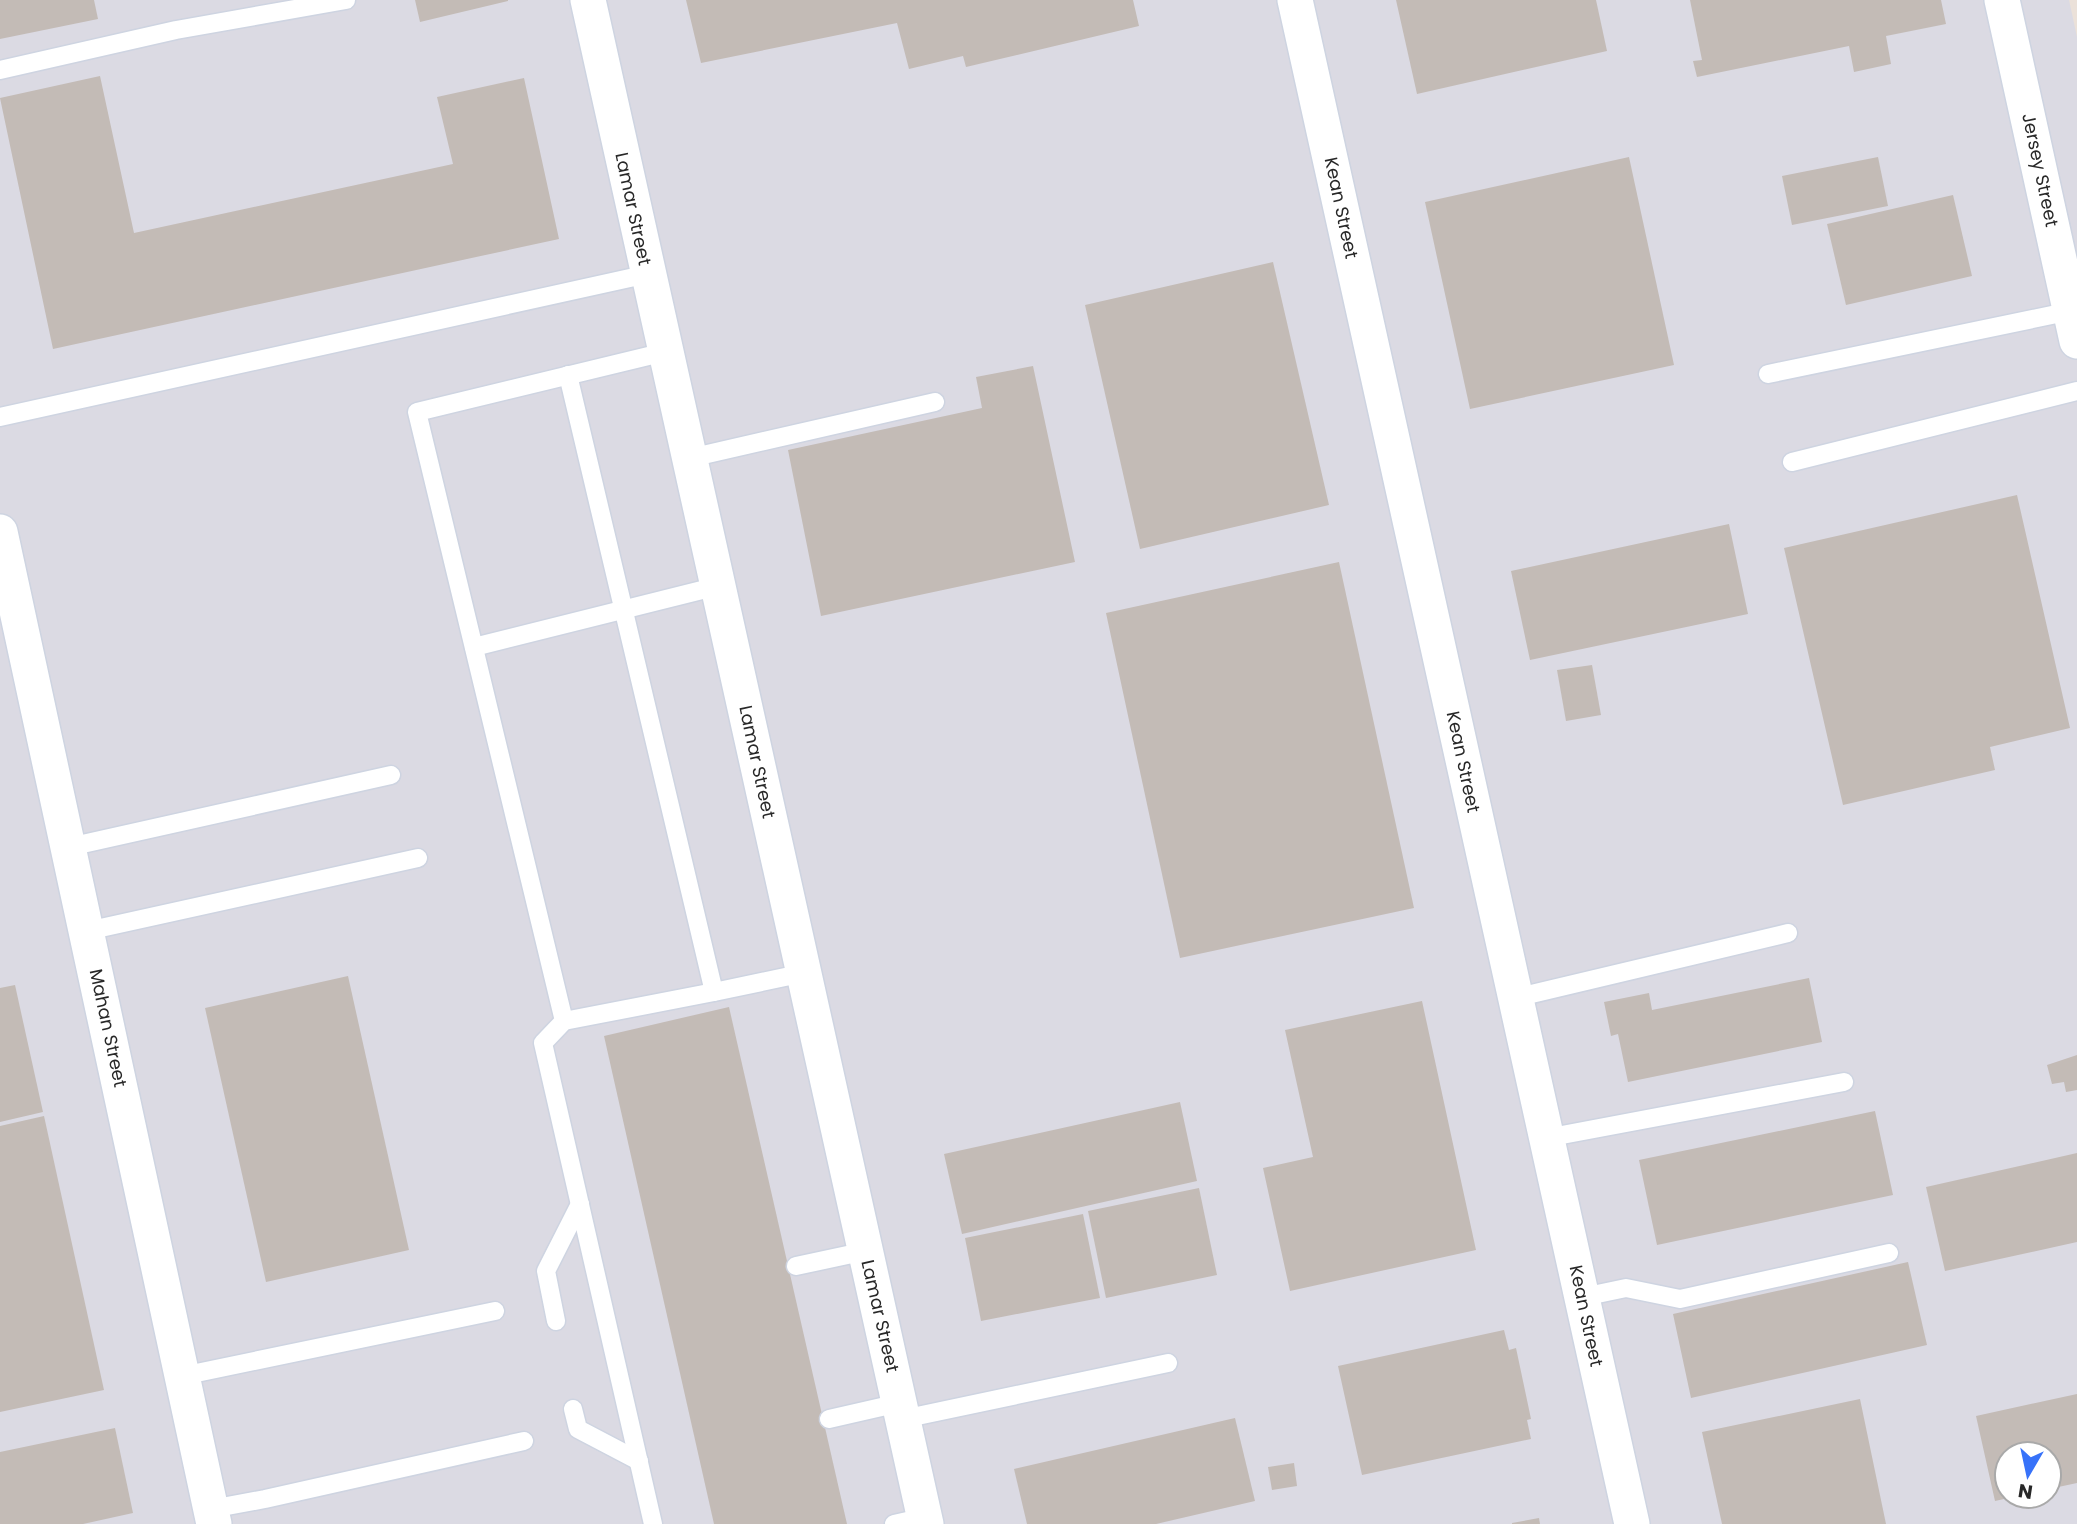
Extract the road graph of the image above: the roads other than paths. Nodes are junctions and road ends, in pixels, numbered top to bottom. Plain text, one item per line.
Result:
1 (346, 0) edge
2 (588, 0) edge
3 (1295, 0) edge
4 (2002, 0) edge
5 (0, 70) edge
6 (648, 274) junction
7 (2074, 326) edge
8 (665, 352) junction
9 (1768, 374) dead end
10 (568, 375) junction
11 (2077, 391) edge
12 (935, 402) dead end
13 (0, 418) edge
14 (690, 458) junction
15 (1792, 462) dead end
16 (0, 532) edge
17 (718, 586) junction
18 (624, 611) junction
19 (474, 647) junction
20 (391, 775) dead end
21 (69, 847) junction
22 (418, 858) dead end
23 (87, 930) junction
24 (1788, 933) dead end
25 (804, 973) junction
26 (714, 992) junction
27 (1515, 998) junction
28 (564, 1021) junction
29 (1844, 1082) dead end
30 (1546, 1139) junction
31 (580, 1204) junction
32 (866, 1251) junction
33 (1889, 1252) dead end
34 (796, 1266) dead end
35 (1583, 1297) junction
36 (495, 1311) dead end
37 (556, 1321) dead end
38 (1168, 1363) dead end
39 (182, 1376) junction
40 (573, 1409) dead end
41 (901, 1411) junction
42 (829, 1419) dead end
43 (524, 1441) dead end
44 (639, 1461) junction
45 (212, 1516) edge
46 (915, 1522) edge
47 (653, 1524) edge
48 (1632, 1524) edge

1 - 5 lane
2 - 6 street, Lamar Street
3 - 27 street, Kean Street
4 - 7 street, Jersey Street
6 - 8 street, Lamar Street
6 - 13 lane
7 - 9 lane
8 - 10 lane
8 - 14 street, Lamar Street
10 - 18 lane
10 - 19 lane
11 - 15 lane
12 - 14 lane
14 - 17 street, Lamar Street
16 - 21 street, Mahan Street
17 - 18 lane
17 - 25 street, Lamar Street
18 - 19 lane
18 - 26 lane
19 - 28 lane
20 - 21 lane
21 - 23 street, Mahan Street
22 - 23 lane
23 - 39 street, Mahan Street
24 - 27 lane
25 - 26 lane
25 - 32 street, Lamar Street
26 - 28 lane
27 - 30 street, Kean Street
28 - 31 lane
29 - 30 lane
30 - 35 street, Kean Street
31 - 37 lane
31 - 44 lane
32 - 34 lane
32 - 41 street, Lamar Street
33 - 35 lane
35 - 48 street, Kean Street
36 - 39 lane
38 - 41 lane
39 - 45 street, Mahan Street
40 - 44 lane
41 - 42 lane
41 - 46 street, Lamar Street
43 - 45 lane
44 - 47 lane

